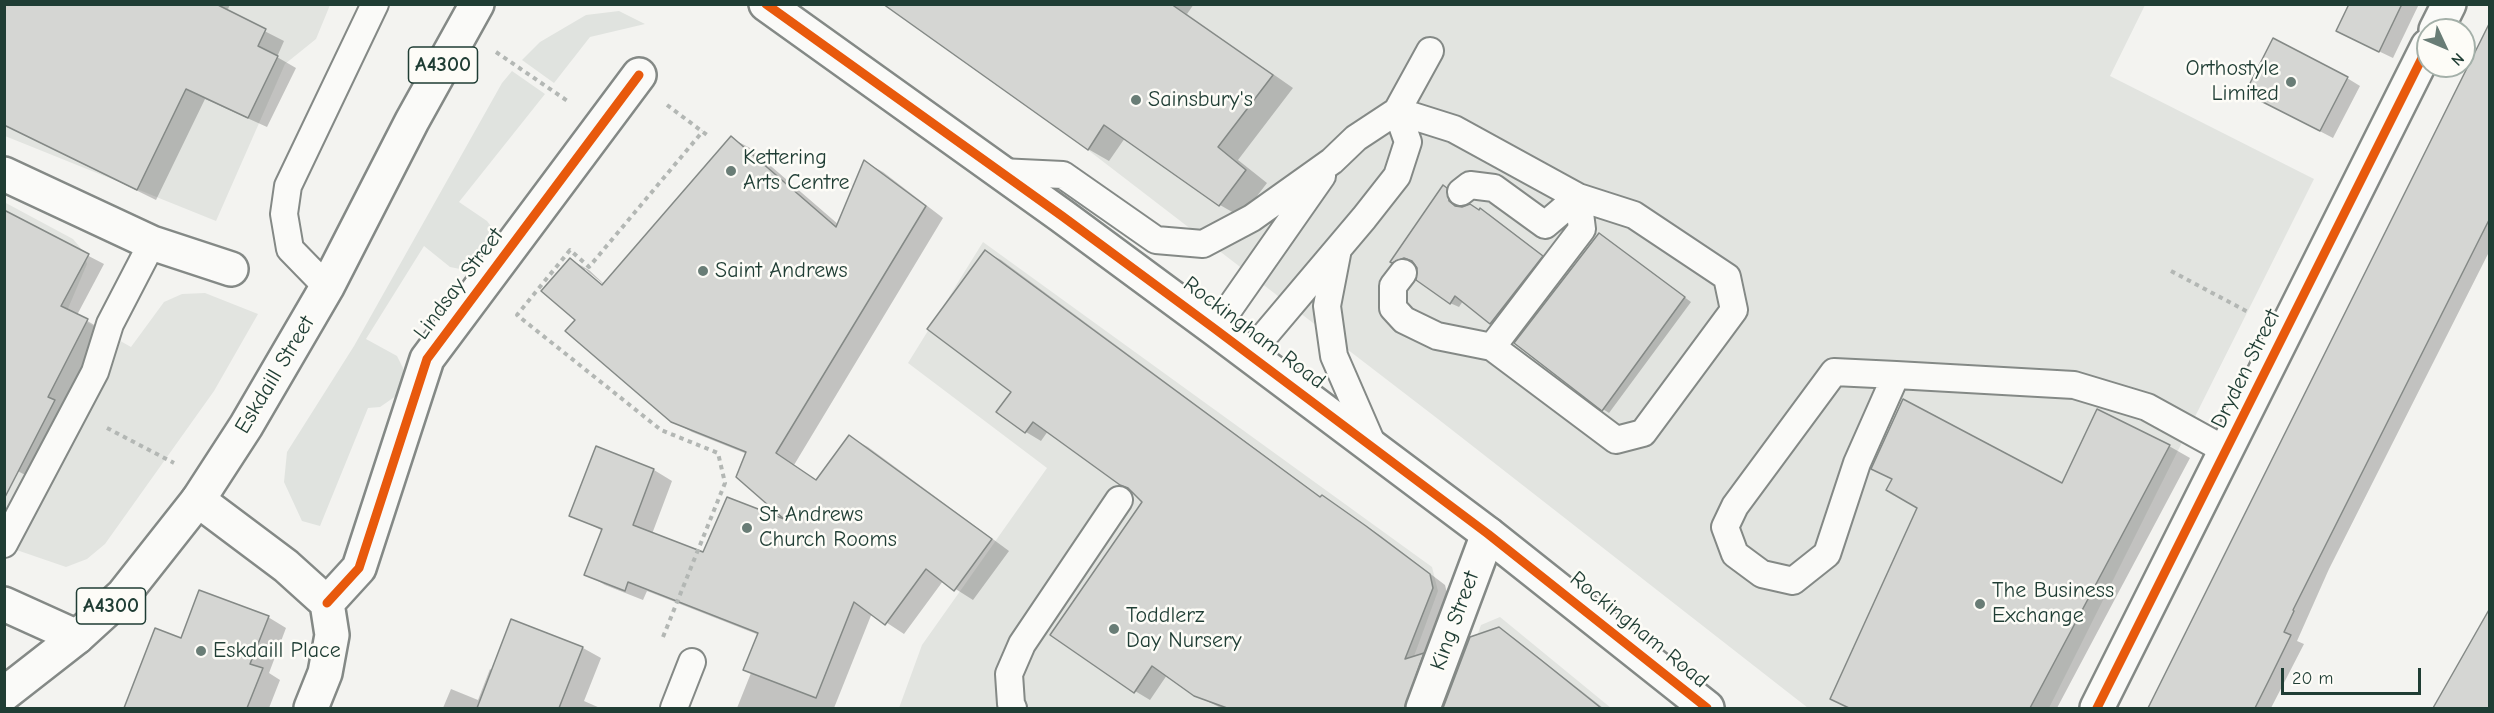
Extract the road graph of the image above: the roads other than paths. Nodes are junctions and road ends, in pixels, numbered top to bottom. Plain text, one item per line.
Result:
1 (375, 4) edge
2 (766, 4) edge
3 (2449, 4) edge
4 (479, 6) edge
5 (2442, 18) edge
6 (1430, 51) dead end
7 (2416, 70) edge
8 (637, 79) road end
9 (1397, 111) junction
10 (1332, 161) junction
11 (1000, 172) junction
12 (4, 174) edge
13 (1461, 192) dead end
14 (1578, 197) junction
15 (153, 243) junction
16 (1339, 246) junction
17 (231, 269) dead end
18 (1403, 273) dead end
19 (327, 287) junction
20 (1215, 329) junction
21 (1492, 347) junction
22 (1249, 354) junction
23 (1896, 375) junction
24 (1374, 448) junction
25 (2227, 451) junction
26 (198, 500) junction
27 (1119, 500) dead end
28 (1488, 534) junction
29 (4, 544) edge
30 (327, 603) junction
31 (4, 604) edge
32 (77, 637) junction
33 (692, 662) road end
34 (4, 694) edge
35 (311, 708) edge
36 (674, 708) edge
37 (1013, 708) edge
38 (1423, 708) edge
39 (1707, 708) edge
40 (2097, 708) edge

1 - 19 lane
2 - 11 street, Rockingham Road
3 - 5 street
4 - 19 street, Eskdaill Street / A4300
6 - 9 lane
7 - 25 street, Dryden Street
8 - 30 street, Lindsay Street
9 - 10 lane
9 - 14 lane
9 - 16 lane
10 - 11 lane
10 - 20 lane
11 - 20 street, Rockingham Road
12 - 15 street
13 - 14 lane
14 - 21 lane
14 - 21 lane
15 - 17 street
15 - 29 lane
16 - 22 lane
16 - 24 lane
18 - 21 lane
19 - 26 street, Eskdaill Street / A4300
20 - 22 street, Rockingham Road
22 - 24 street, Rockingham Road
23 - 23 lane
23 - 25 lane
24 - 28 street, Rockingham Road
25 - 40 street, Dryden Street
26 - 30 street
26 - 32 street, Eskdaill Street / A4300
27 - 37 lane
28 - 38 street, King Street
28 - 39 street, Rockingham Road
30 - 35 street
31 - 32 street
32 - 34 street, Eskdaill Street / A4300
33 - 36 lane

